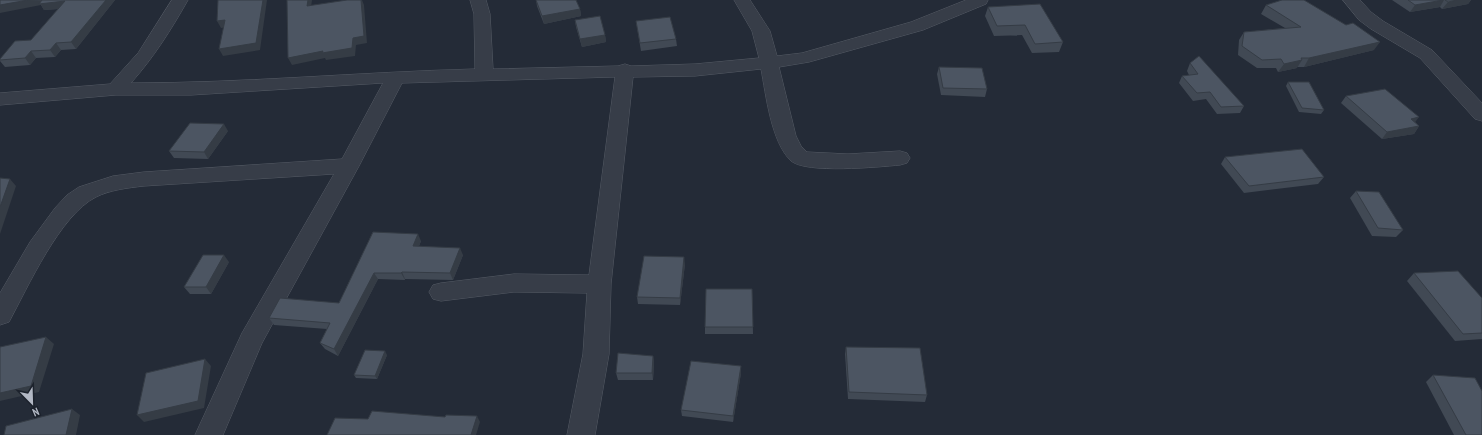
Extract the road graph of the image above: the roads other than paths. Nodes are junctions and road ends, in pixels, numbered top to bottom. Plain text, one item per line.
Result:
1 (180, 0) edge
2 (478, 0) edge
3 (742, 0) edge
4 (980, 0) edge
5 (1351, 0) edge
6 (768, 63) junction
7 (625, 70) junction
8 (484, 74) junction
9 (396, 77) junction
10 (116, 89) junction
11 (0, 100) edge
12 (1482, 115) edge
13 (900, 158) dead end
14 (349, 166) junction
15 (599, 284) junction
16 (441, 292) dead end
17 (0, 315) edge
18 (209, 435) edge
19 (581, 435) edge

1 - 10 street
2 - 8 street
3 - 6 street
4 - 6 street
5 - 12 street
6 - 7 street
6 - 13 street
7 - 8 street
7 - 15 street
8 - 9 street
9 - 10 street
9 - 14 street
10 - 11 street
14 - 17 street
14 - 18 street
15 - 16 street
15 - 19 street

